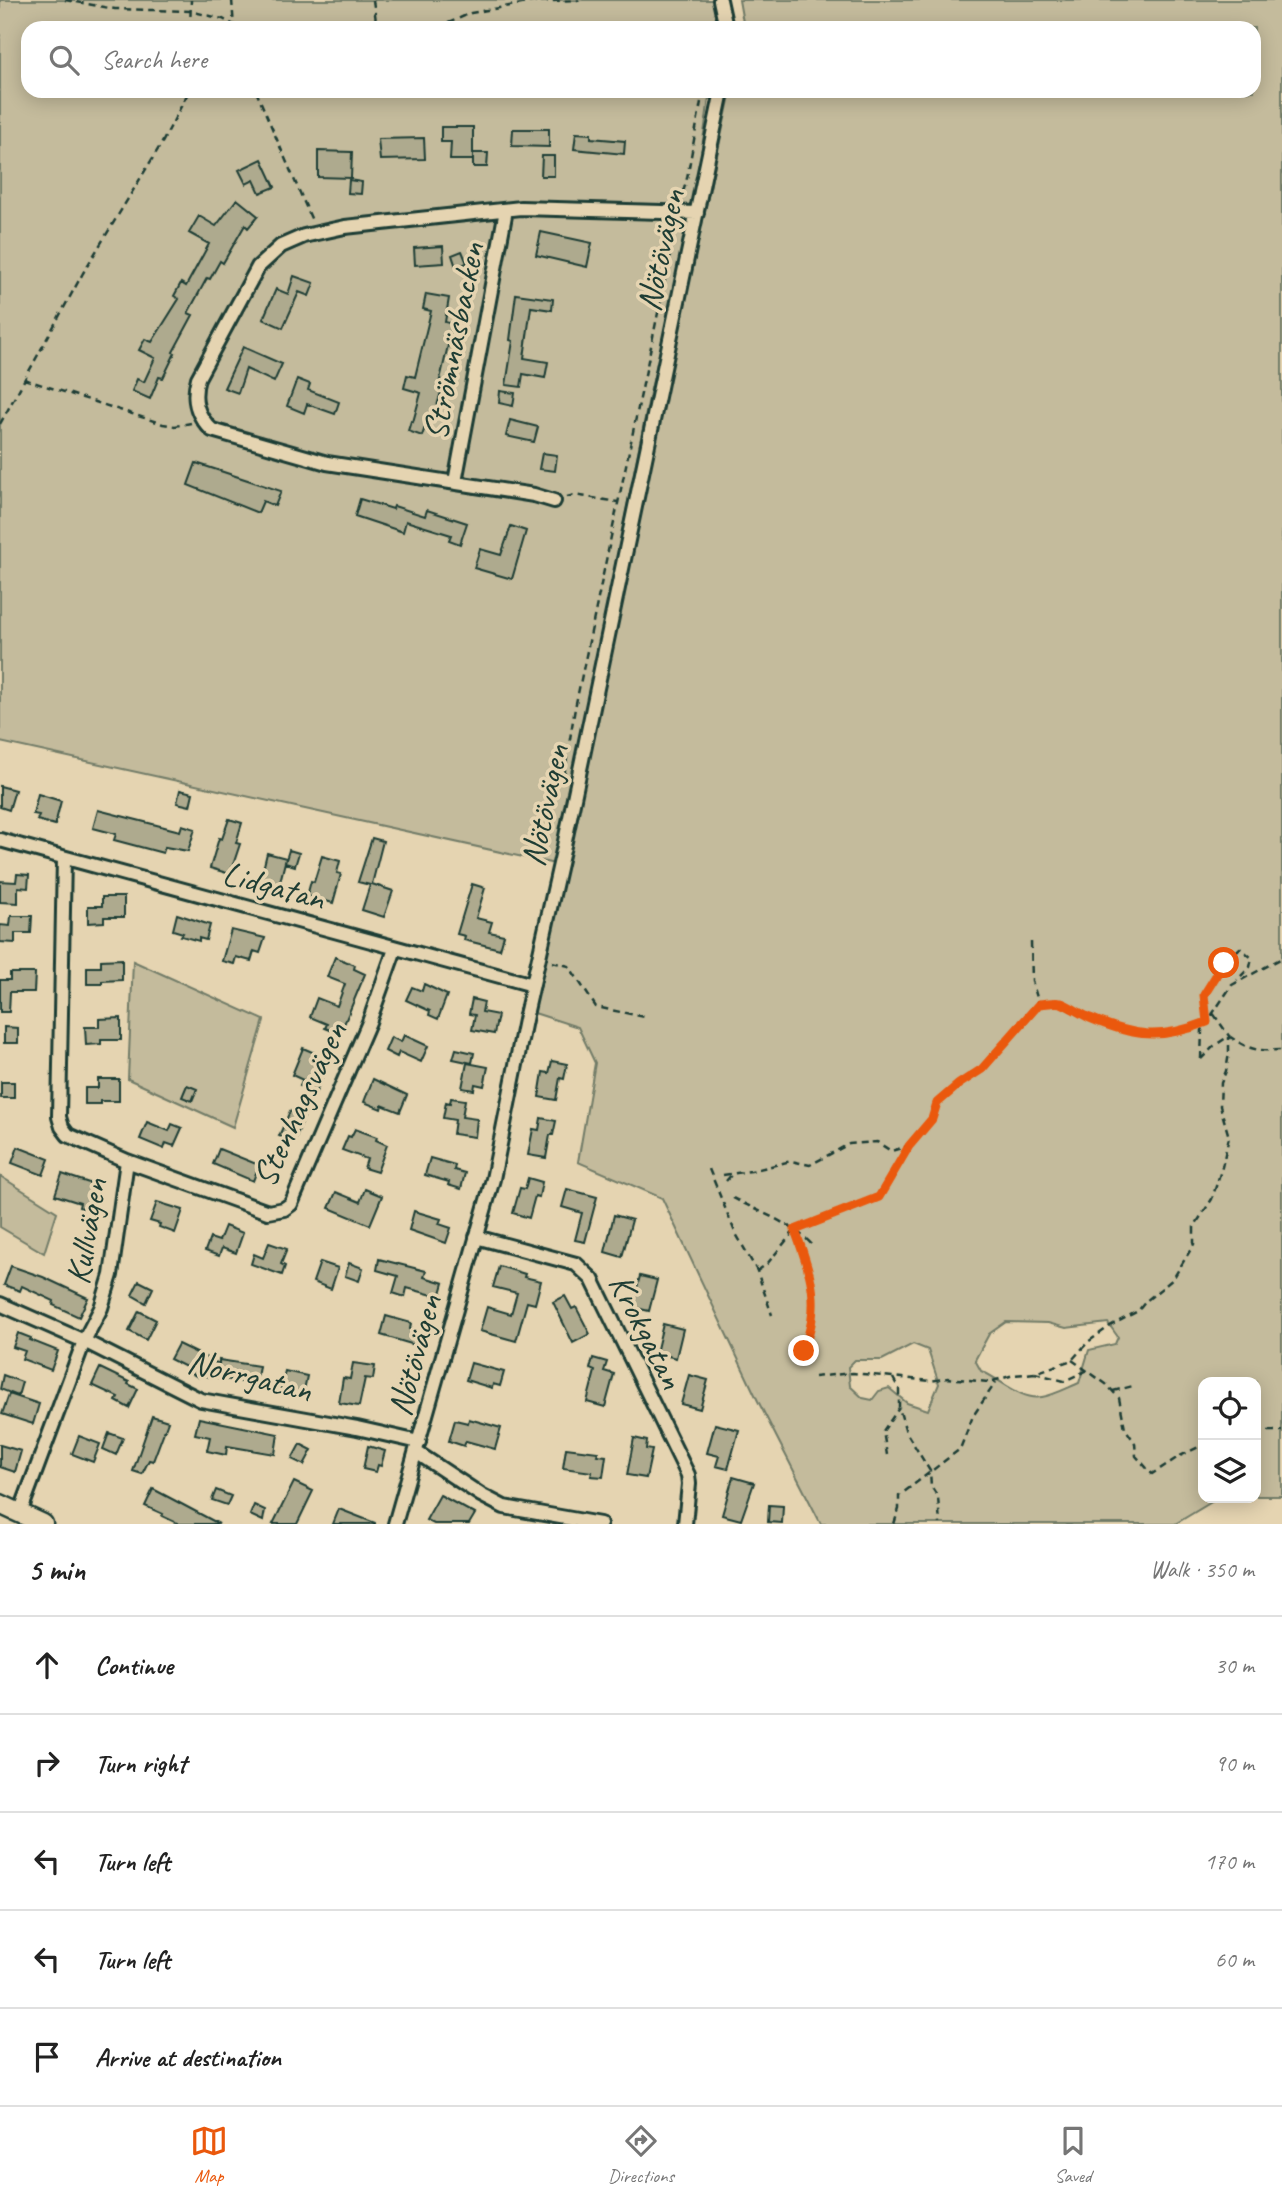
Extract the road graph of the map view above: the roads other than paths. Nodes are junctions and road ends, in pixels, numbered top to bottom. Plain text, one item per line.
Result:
1 (720, 0) edge
2 (724, 21) edge
3 (721, 98) edge
4 (506, 210) junction
5 (697, 213) junction
6 (455, 482) junction
7 (554, 501) road end
8 (0, 840) edge
9 (64, 858) junction
10 (395, 948) junction
11 (533, 985) junction
12 (127, 1161) junction
13 (476, 1237) junction
14 (0, 1304) edge
15 (84, 1341) junction
16 (418, 1447) junction
17 (0, 1504) edge
18 (20, 1514) junction
19 (43, 1524) edge
20 (395, 1524) edge
21 (600, 1524) edge
22 (685, 1524) edge

1 - 2 street
3 - 5 street, Nötövägen
4 - 5 street, Strömnäsbacken
4 - 6 street, Strömnäsbacken
4 - 6 street, Strömnäsbacken
5 - 11 street, Nötövägen
6 - 7 street, Strömnäsbacken
8 - 9 street, Lidgatan
9 - 10 street, Lidgatan
9 - 12 street, Kullvägen
10 - 11 street, Lidgatan
10 - 12 street, Stenhagsvägen
11 - 13 street, Nötövägen
12 - 15 street, Kullvägen
13 - 16 street, Nötövägen
13 - 22 street, Krokgatan
14 - 15 street, Norrgatan
15 - 16 street, Norrgatan
15 - 18 street, Kullvägen
16 - 20 street, Nötövägen
16 - 21 street, Norrgatan
17 - 18 street
18 - 19 street

